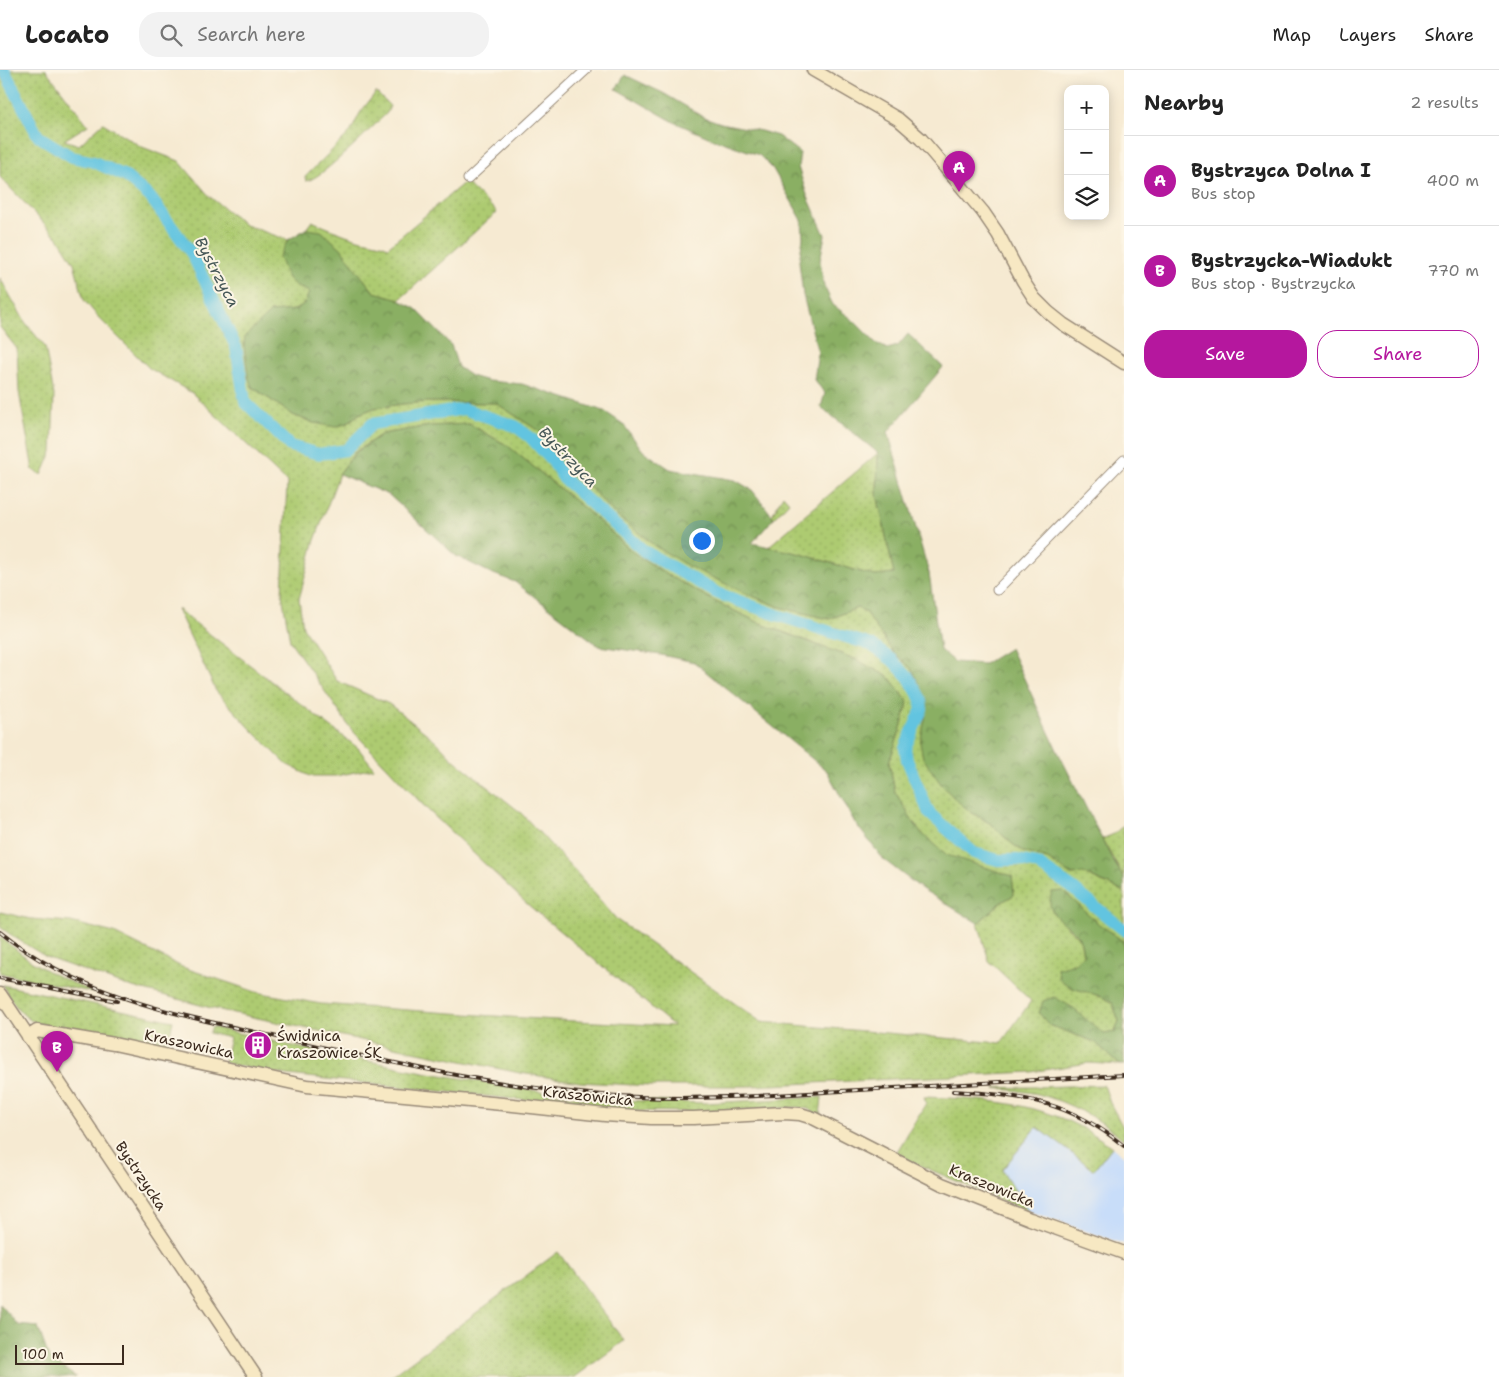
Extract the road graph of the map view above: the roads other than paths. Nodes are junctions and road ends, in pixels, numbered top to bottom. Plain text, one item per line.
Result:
1 (586, 70) edge
2 (813, 70) edge
3 (468, 179) dead end
4 (1124, 363) edge
5 (1124, 460) edge
6 (997, 590) dead end
7 (1, 997) edge
8 (28, 1037) junction
9 (1124, 1253) edge
10 (256, 1377) edge

1 - 3 street
2 - 4 street
5 - 6 street
7 - 8 street, Bystrzycka
8 - 9 street, Kraszowicka
8 - 10 street, Bystrzycka

